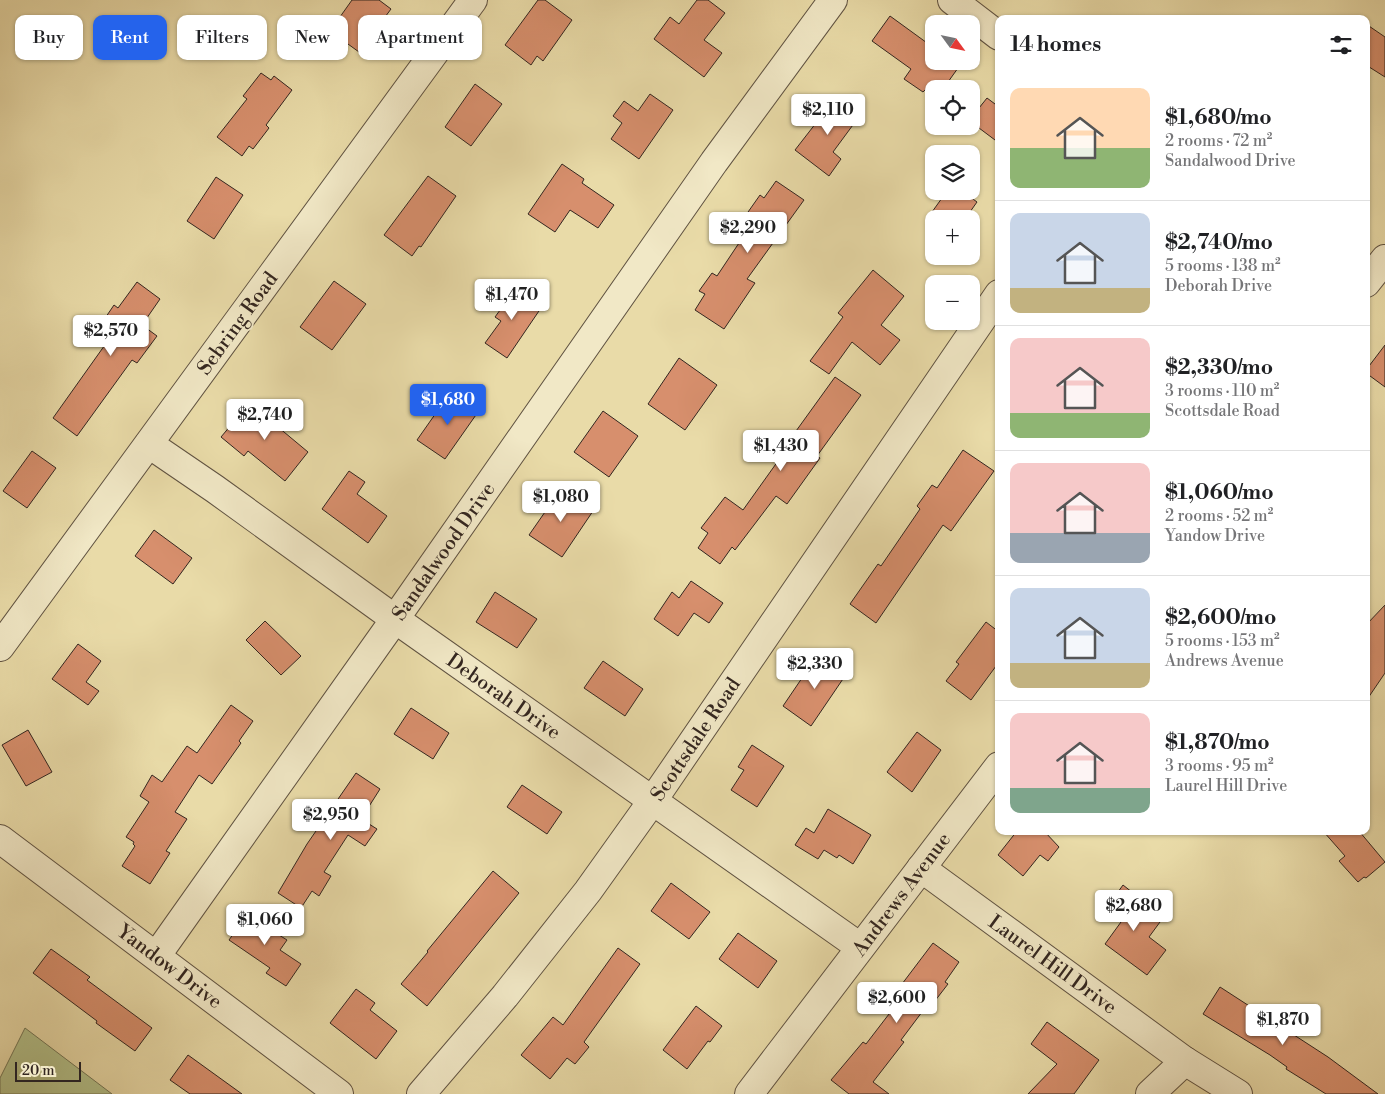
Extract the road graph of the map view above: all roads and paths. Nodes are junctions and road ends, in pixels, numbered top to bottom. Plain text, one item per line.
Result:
1 (473, 0) edge
2 (832, 0) edge
3 (957, 2) edge
4 (995, 33) edge
5 (1385, 259) edge
6 (1370, 278) edge
7 (995, 300) edge
8 (149, 444) junction
9 (395, 619) junction
10 (0, 647) edge
11 (995, 771) edge
12 (653, 800) junction
13 (0, 839) edge
14 (920, 868) junction
15 (860, 947) junction
16 (157, 955) junction
17 (1185, 1061) junction
18 (339, 1094) edge
19 (421, 1094) edge
20 (749, 1094) edge
21 (1150, 1094) edge
22 (1238, 1094) edge

1 - 8 street, Sebring Road
2 - 9 street, Sandalwood Drive
3 - 4 street
5 - 6 street
7 - 12 street, Scottsdale Road
8 - 9 street, Deborah Drive
8 - 10 street, Sebring Road
9 - 12 street, Deborah Drive
9 - 16 street, Sandalwood Drive
11 - 14 street, Andrews Avenue
12 - 15 street, Deborah Drive
12 - 19 street, Scottsdale Road
13 - 16 street, Yandow Drive
14 - 15 street, Andrews Avenue
14 - 17 street, Laurel Hill Drive
15 - 20 street, Andrews Avenue
16 - 18 street, Yandow Drive
17 - 21 street
17 - 22 street, Laurel Hill Drive

